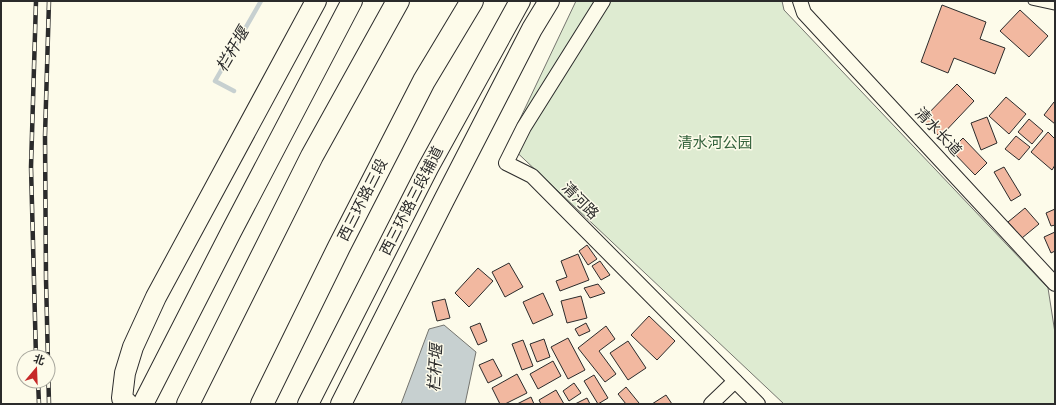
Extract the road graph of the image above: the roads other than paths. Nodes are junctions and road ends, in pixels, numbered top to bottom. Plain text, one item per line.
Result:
1 (316, 1) edge
2 (352, 1) edge
3 (398, 1) edge
4 (472, 1) edge
5 (520, 1) edge
6 (549, 1) edge
7 (603, 1) edge
8 (800, 1) edge
9 (1032, 1) edge
10 (1055, 6) edge
11 (1055, 284) edge
12 (735, 381) junction
13 (128, 404) edge
14 (144, 404) edge
15 (188, 404) edge
16 (262, 404) edge
17 (308, 404) edge
18 (341, 404) edge
19 (711, 404) edge
20 (758, 404) edge

1 - 13 main road
2 - 14 main road
3 - 15 highway
4 - 16 highway, 西三环路三段
5 - 17 main road, 西三环路三段辅道
6 - 18 main road
7 - 12 street, 清河路
8 - 11 street, 清水长道
9 - 10 lane
12 - 19 street
12 - 20 street, 清河路

